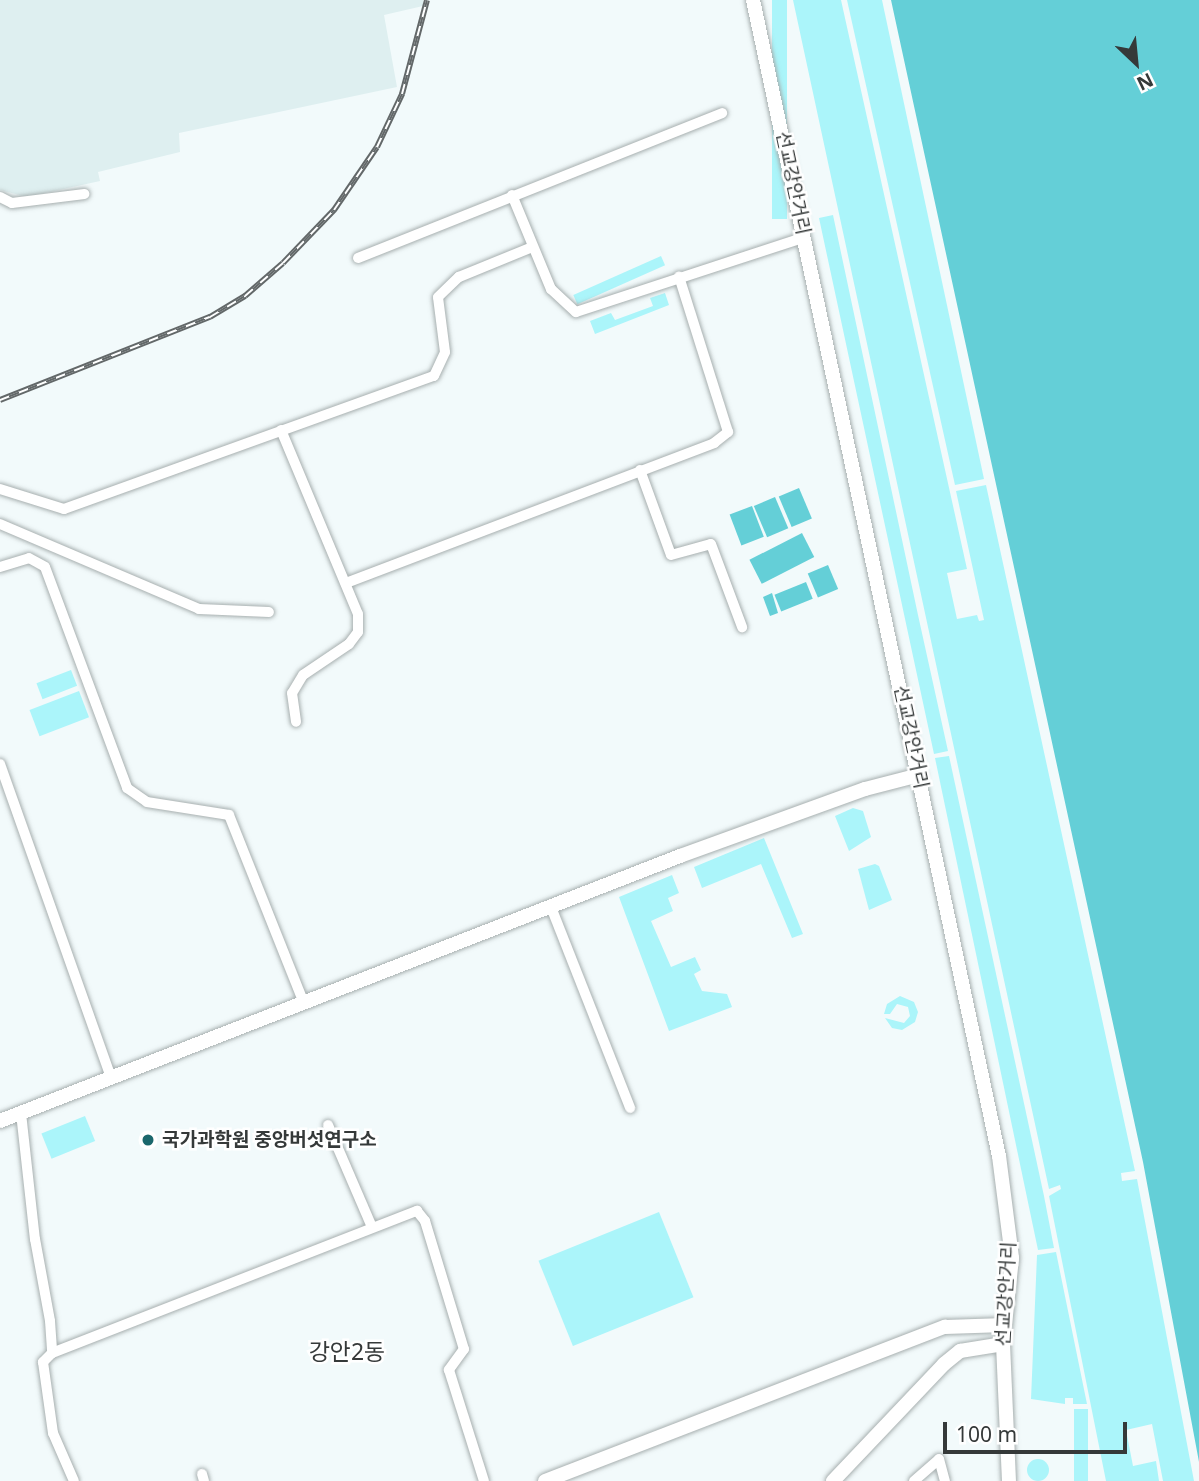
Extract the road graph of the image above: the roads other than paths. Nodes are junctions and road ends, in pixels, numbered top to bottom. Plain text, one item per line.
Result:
1 (753, 0) edge
2 (722, 113) dead end
3 (83, 194) dead end
4 (512, 195) junction
5 (0, 197) edge
6 (805, 237) junction
7 (532, 247) junction
8 (358, 258) dead end
9 (679, 277) junction
10 (281, 430) junction
11 (640, 470) junction
12 (0, 489) edge
13 (0, 524) edge
14 (0, 567) edge
15 (346, 583) junction
16 (269, 612) dead end
17 (742, 627) dead end
18 (296, 722) dead end
19 (0, 764) edge
20 (919, 775) junction
21 (551, 906) junction
22 (303, 1000) junction
23 (110, 1075) junction
24 (630, 1108) dead end
25 (21, 1113) junction
26 (0, 1121) edge
27 (328, 1125) dead end
28 (372, 1227) junction
29 (1005, 1325) junction
30 (1003, 1344) junction
31 (51, 1353) junction
32 (74, 1481) edge
33 (484, 1481) edge
34 (545, 1481) edge
35 (833, 1481) edge
36 (914, 1481) edge
37 (945, 1481) edge
38 (1009, 1481) edge

1 - 6 street, 선교강안거리
2 - 4 street
3 - 5 street
4 - 7 street
4 - 8 street
6 - 9 street
6 - 20 street, 선교강안거리
7 - 9 street
7 - 10 street
9 - 11 street
10 - 12 street
10 - 15 street
11 - 15 street
11 - 17 street
13 - 16 street
14 - 22 street
15 - 18 street
19 - 23 street
20 - 21 street
20 - 29 street, 선교강안거리
21 - 22 street
21 - 24 street
22 - 23 street
23 - 25 street
25 - 26 street
25 - 31 street
27 - 28 street
28 - 31 street
28 - 33 street
29 - 30 street, 선교강안거리
29 - 34 street
30 - 35 street
30 - 38 street, 선교강안거리
31 - 32 street
36 - 37 street

